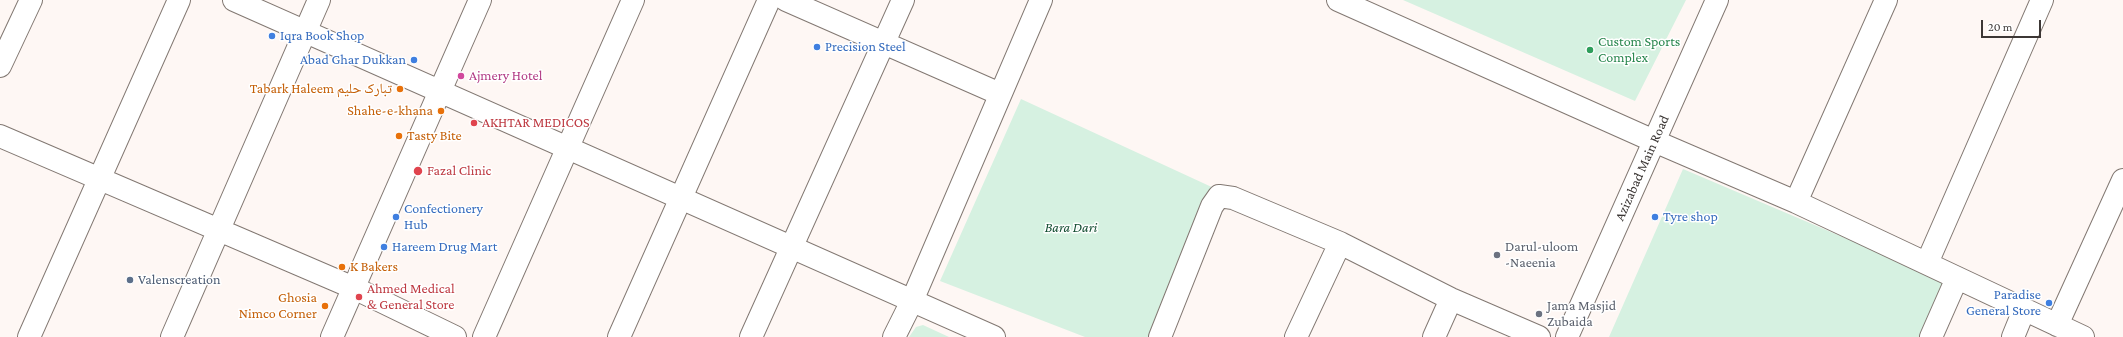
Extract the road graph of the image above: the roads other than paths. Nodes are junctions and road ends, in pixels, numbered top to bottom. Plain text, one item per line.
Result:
1 (31, 0) edge
2 (179, 0) edge
3 (234, 0) edge
4 (319, 0) edge
5 (480, 0) edge
6 (633, 0) edge
7 (769, 0) edge
8 (786, 0) edge
9 (903, 0) edge
10 (1041, 0) edge
11 (1338, 0) edge
12 (1717, 0) edge
13 (1886, 0) edge
14 (2042, 0) edge
15 (305, 32) junction
16 (884, 43) junction
17 (0, 66) edge
18 (440, 90) junction
19 (1000, 94) junction
20 (0, 136) edge
21 (1654, 141) junction
22 (568, 148) junction
23 (100, 178) junction
24 (2123, 180) edge
25 (681, 198) junction
26 (1796, 202) junction
27 (219, 230) junction
28 (1340, 243) junction
29 (792, 247) junction
30 (1927, 263) junction
31 (1957, 278) junction
32 (354, 288) junction
33 (1451, 299) junction
34 (912, 301) junction
35 (2024, 310) junction
36 (2057, 325) junction
37 (29, 337) edge
38 (172, 337) edge
39 (332, 337) edge
40 (455, 337) edge
41 (484, 337) edge
42 (618, 337) edge
43 (751, 337) edge
44 (894, 337) edge
45 (994, 337) edge
46 (1160, 337) edge
47 (1296, 337) edge
48 (1434, 337) edge
49 (1539, 337) edge
50 (1568, 337) edge
51 (1930, 337) edge
52 (2013, 337) edge
53 (2083, 337) edge

1 - 17 street
2 - 23 street
3 - 15 street
4 - 15 street
5 - 18 street
6 - 22 street
7 - 25 street
8 - 16 street
9 - 16 street
10 - 19 street
11 - 21 street
12 - 21 street, Azizabad Main Road
13 - 26 street
14 - 30 street
15 - 18 street
15 - 27 street
16 - 19 street
16 - 29 street
18 - 22 street
18 - 32 street
19 - 34 street
20 - 23 street
21 - 26 street
21 - 50 street, Azizabad Main Road
22 - 25 street
22 - 41 street
23 - 27 street
23 - 37 street
24 - 36 street
25 - 29 street
25 - 42 street
26 - 30 street
27 - 32 street
27 - 38 street
28 - 33 street
28 - 46 street
28 - 47 street
29 - 34 street
29 - 43 street
30 - 31 street
31 - 35 street
31 - 51 street
32 - 39 street
32 - 40 street
33 - 48 street
33 - 49 street
34 - 44 street
34 - 45 street
35 - 36 street
35 - 52 street
36 - 53 street

